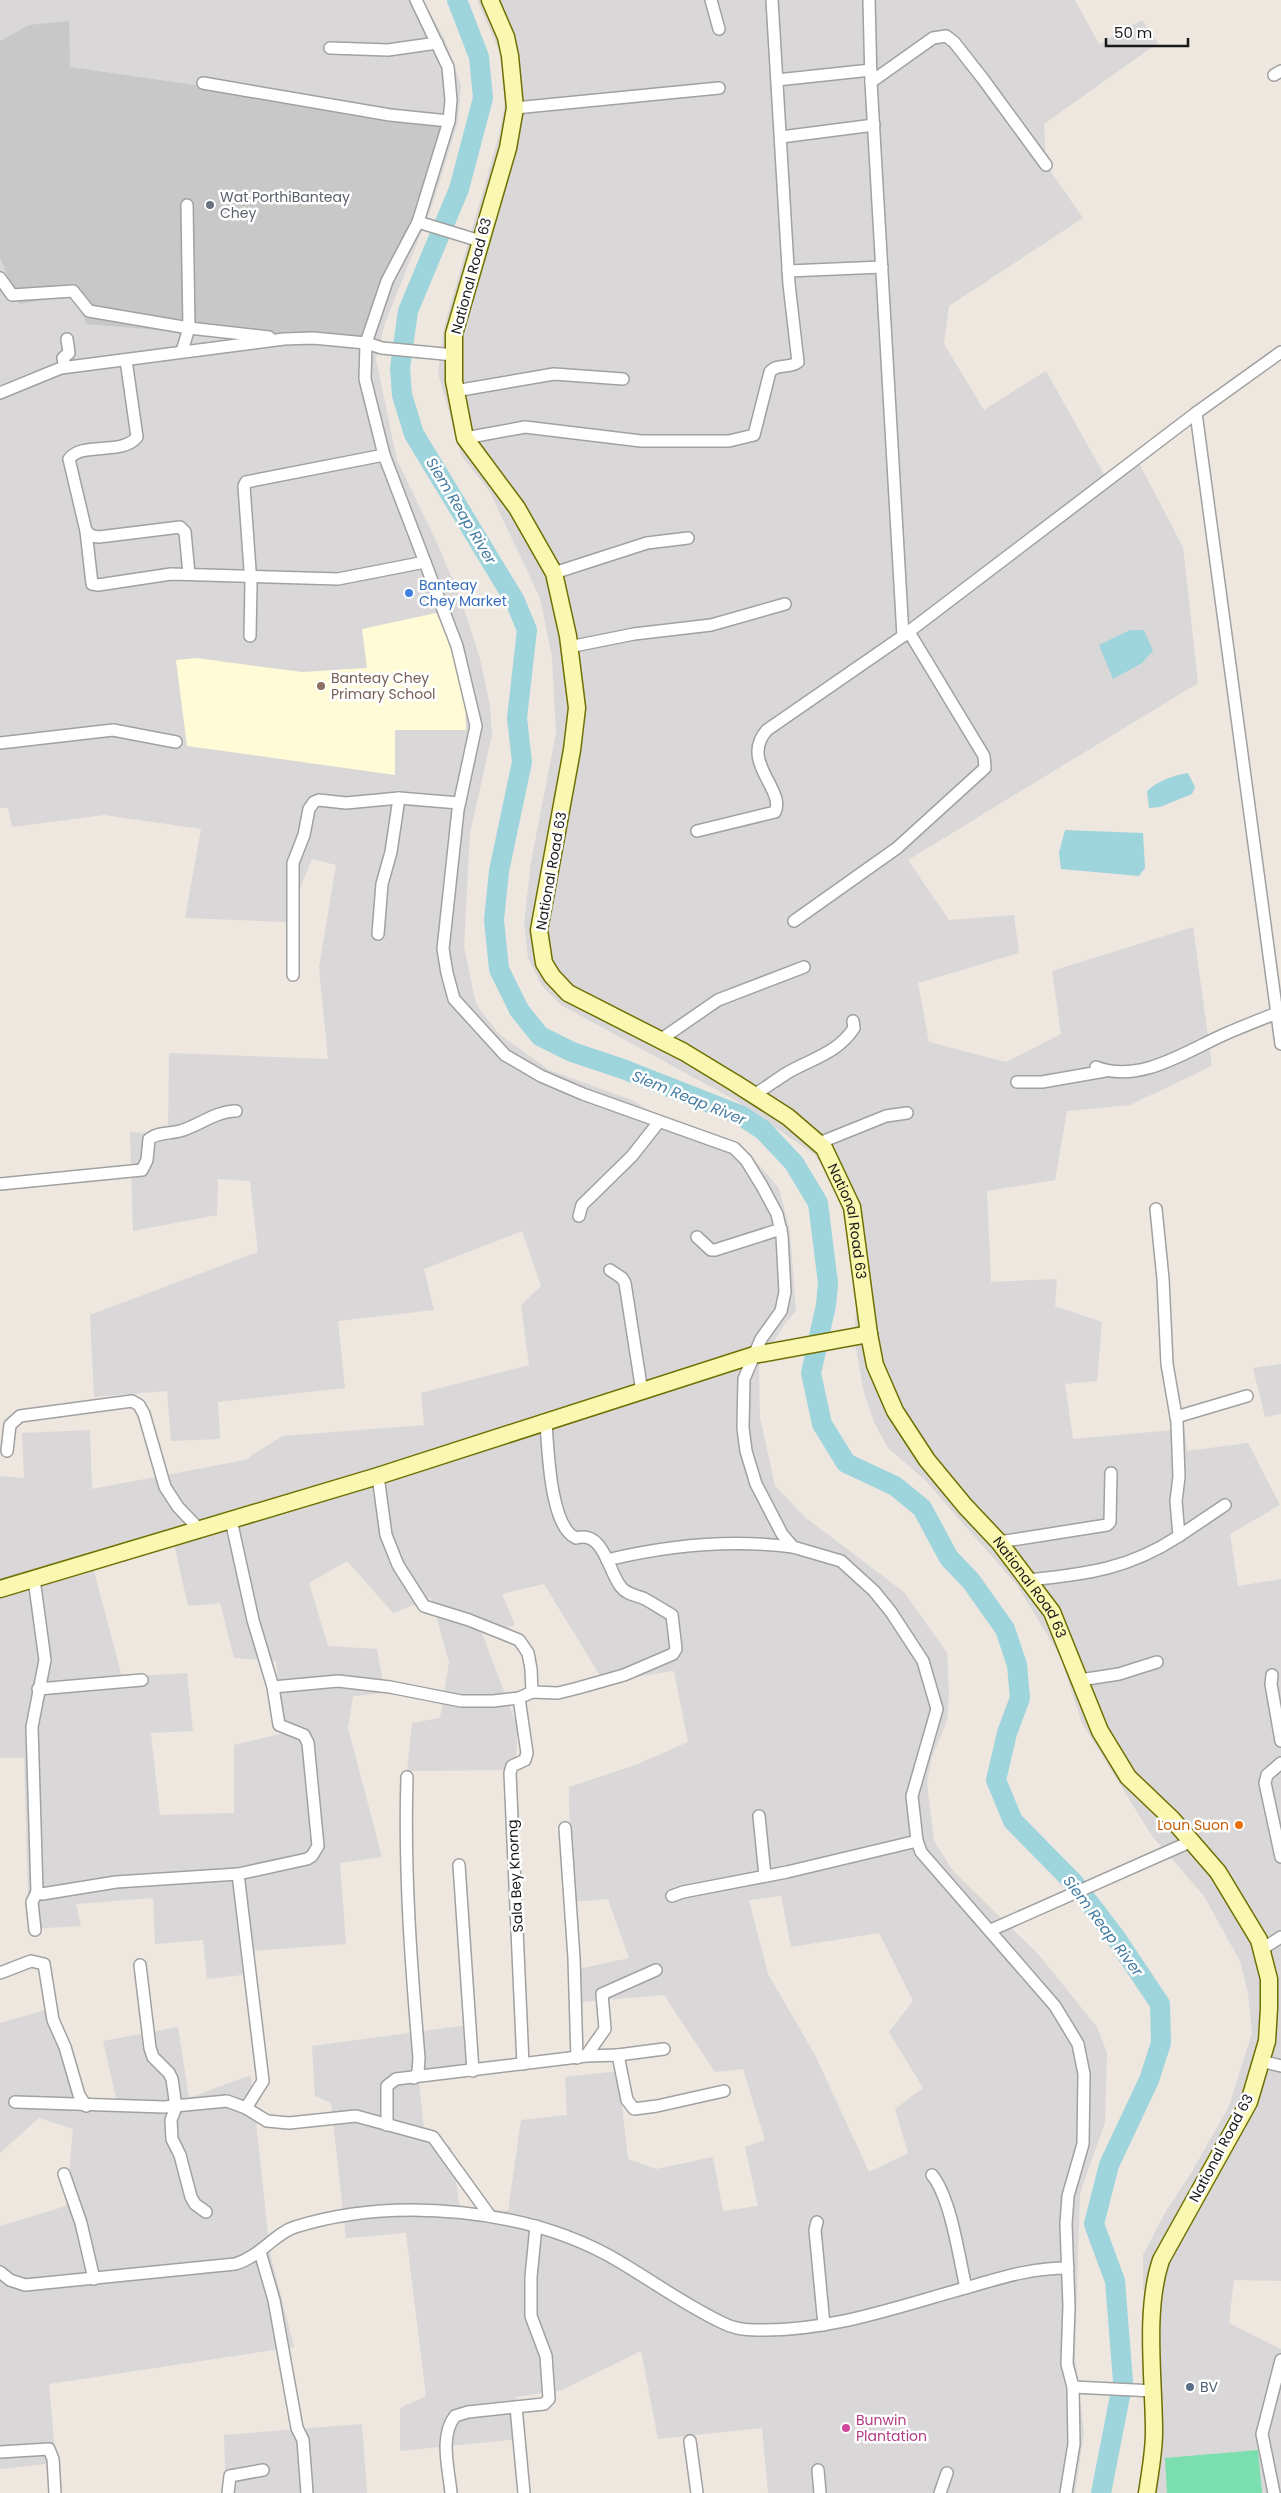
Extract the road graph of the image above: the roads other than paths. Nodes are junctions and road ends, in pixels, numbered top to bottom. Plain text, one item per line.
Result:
1 (416, 0) edge
2 (490, 0) edge
3 (711, 0) edge
4 (772, 0) edge
5 (868, 0) edge
6 (719, 29) dead end
7 (437, 43) junction
8 (330, 48) dead end
9 (871, 70) junction
10 (777, 80) junction
11 (871, 82) junction
12 (203, 83) dead end
13 (719, 88) dead end
14 (515, 108) junction
15 (449, 121) junction
16 (874, 124) junction
17 (780, 136) junction
18 (1046, 165) dead end
19 (187, 204) dead end
20 (423, 223) junction
21 (480, 241) junction
22 (882, 267) junction
23 (788, 271) junction
24 (0, 278) edge
25 (189, 328) junction
26 (67, 339) dead end
27 (284, 339) junction
28 (366, 343) junction
29 (182, 352) junction
30 (1281, 352) edge
31 (454, 356) junction
32 (126, 360) junction
33 (64, 367) junction
34 (623, 379) dead end
35 (455, 391) junction
36 (0, 393) edge
37 (1196, 413) junction
38 (465, 438) junction
39 (384, 455) junction
40 (86, 531) junction
41 (688, 538) dead end
42 (425, 562) junction
43 (554, 573) junction
44 (189, 574) junction
45 (250, 575) junction
46 (785, 604) dead end
47 (906, 634) junction
48 (250, 636) dead end
49 (569, 647) junction
50 (176, 742) dead end
51 (0, 743) edge
52 (399, 798) junction
53 (459, 803) junction
54 (697, 831) dead end
55 (794, 921) dead end
56 (378, 934) dead end
57 (804, 968) dead end
58 (293, 975) dead end
59 (1277, 1013) junction
60 (854, 1022) dead end
61 (660, 1040) junction
62 (1281, 1044) edge
63 (1017, 1082) dead end
64 (754, 1096) junction
65 (236, 1111) dead end
66 (907, 1113) dead end
67 (658, 1123) junction
68 (819, 1144) junction
69 (0, 1184) edge
70 (1156, 1209) dead end
71 (579, 1216) dead end
72 (781, 1229) junction
73 (697, 1237) dead end
74 (610, 1270) dead end
75 (869, 1334) junction
76 (760, 1354) junction
77 (642, 1392) junction
78 (1247, 1396) dead end
79 (1176, 1417) junction
80 (546, 1422) junction
81 (7, 1451) dead end
82 (1111, 1473) dead end
83 (378, 1476) junction
84 (1225, 1505) dead end
85 (231, 1520) junction
86 (200, 1530) junction
87 (1179, 1536) junction
88 (999, 1542) junction
89 (793, 1547) junction
90 (607, 1560) junction
91 (34, 1579) junction
92 (1029, 1580) junction
93 (0, 1589) edge
94 (1157, 1662) dead end
95 (1272, 1675) dead end
96 (142, 1680) dead end
97 (1080, 1680) junction
98 (272, 1687) junction
99 (38, 1689) junction
100 (532, 1692) junction
101 (519, 1698) junction
102 (1281, 1741) edge
103 (1281, 1763) edge
104 (407, 1777) dead end
105 (759, 1816) dead end
106 (565, 1828) dead end
107 (917, 1841) junction
108 (1192, 1841) junction
109 (1281, 1857) edge
110 (459, 1865) dead end
111 (238, 1874) junction
112 (765, 1876) junction
113 (38, 1892) junction
114 (672, 1896) dead end
115 (35, 1930) dead end
116 (991, 1930) junction
117 (1281, 1937) edge
118 (1262, 1949) junction
119 (140, 1965) dead end
120 (656, 1970) dead end
121 (0, 1973) edge
122 (664, 2049) dead end
123 (618, 2055) junction
124 (581, 2057) junction
125 (1261, 2061) junction
126 (523, 2064) junction
127 (1281, 2066) edge
128 (473, 2071) junction
129 (414, 2078) junction
130 (724, 2091) dead end
131 (15, 2102) dead end
132 (86, 2106) junction
133 (176, 2107) junction
134 (246, 2108) junction
135 (387, 2125) junction
136 (64, 2174) dead end
137 (932, 2175) dead end
138 (206, 2212) dead end
139 (490, 2216) junction
140 (817, 2222) dead end
141 (536, 2226) junction
142 (260, 2252) junction
143 (1068, 2268) junction
144 (0, 2272) edge
145 (94, 2279) junction
146 (966, 2288) junction
147 (824, 2325) junction
148 (1281, 2360) edge
149 (1073, 2387) junction
150 (1146, 2391) junction
151 (516, 2407) junction
152 (690, 2441) dead end
153 (0, 2452) edge
154 (263, 2470) dead end
155 (818, 2470) dead end
156 (1276, 2470) edge
157 (947, 2473) dead end
158 (55, 2493) edge
159 (228, 2493) edge
160 (306, 2493) edge
161 (450, 2493) edge
162 (524, 2493) edge
163 (697, 2493) edge
164 (820, 2493) edge
165 (940, 2493) edge
166 (1066, 2493) edge
167 (1147, 2493) edge
168 (1274, 2493) edge

1 - 7 street
2 - 14 street, National Road 63
3 - 6 street
4 - 10 street
5 - 9 street
7 - 8 street
7 - 15 street
9 - 10 street
9 - 11 street
10 - 17 street
11 - 16 street
11 - 18 street
12 - 15 street
13 - 14 street
14 - 21 street, National Road 63
15 - 20 street
16 - 17 street
16 - 22 street
17 - 23 street
19 - 25 street
20 - 21 street
20 - 28 street
21 - 31 street, National Road 63
22 - 23 street
22 - 47 street
23 - 38 street
24 - 25 street
25 - 27 street
25 - 29 street
26 - 33 street
27 - 28 street
27 - 29 street
28 - 31 street
28 - 39 street
29 - 32 street
30 - 37 street
31 - 35 street, National Road 63
32 - 33 street
32 - 40 street
33 - 36 street
34 - 35 street
35 - 38 street, National Road 63
37 - 47 street
37 - 59 street
38 - 43 street, National Road 63
39 - 42 street
39 - 45 street
40 - 44 street
40 - 44 street
41 - 43 street
42 - 45 street
42 - 53 street
43 - 49 street, National Road 63
44 - 45 street
45 - 48 street
46 - 49 street
47 - 54 street
47 - 55 street
49 - 61 street, National Road 63
50 - 51 street
52 - 53 street
52 - 56 street
52 - 58 street
53 - 67 street
57 - 61 street
59 - 62 street
59 - 63 street
60 - 64 street
61 - 64 street, National Road 63
64 - 68 street, National Road 63
65 - 69 street
66 - 68 street
67 - 71 street
67 - 72 street
68 - 75 street, National Road 63
70 - 79 street
72 - 73 street
72 - 76 street
74 - 77 street
75 - 76 street
75 - 88 street, National Road 63
76 - 77 street
76 - 89 street
77 - 80 street
78 - 79 street
79 - 87 street
80 - 83 street
80 - 90 street
81 - 86 street
82 - 88 street
83 - 85 street
83 - 100 street
84 - 87 street
85 - 86 street
85 - 98 street
86 - 91 street
87 - 92 street
88 - 92 street, National Road 63
89 - 90 street
89 - 107 street
90 - 100 street
91 - 93 street
91 - 99 street
92 - 97 street, National Road 63
94 - 97 street
95 - 102 street
96 - 99 street
97 - 108 street, National Road 63
98 - 101 street
98 - 111 street
99 - 113 street
100 - 101 street
101 - 126 street, Sala Bey Knorng
103 - 109 street
104 - 129 street
105 - 112 street
106 - 124 street
107 - 112 street
107 - 116 street
108 - 116 street
108 - 118 street, National Road 63
110 - 128 street
111 - 113 street
111 - 134 street
112 - 114 street
113 - 115 street
116 - 143 street
117 - 118 street
118 - 125 street, National Road 63
119 - 133 street
120 - 124 street
121 - 132 street
122 - 123 street
123 - 124 street
123 - 130 street
124 - 126 street
125 - 127 street
125 - 150 street, National Road 63
126 - 128 street
128 - 129 street
129 - 135 street
131 - 132 street
132 - 133 street
133 - 134 street
133 - 138 street
134 - 135 street
135 - 139 street
136 - 145 street
137 - 146 street
139 - 141 street
139 - 142 street
140 - 147 street
141 - 147 street
141 - 151 street
142 - 145 street
142 - 160 street
143 - 146 street
143 - 149 street
144 - 145 street
146 - 147 street
148 - 156 street
149 - 150 street
149 - 166 street
150 - 167 street, National Road 63
151 - 161 street
151 - 162 street
152 - 163 street
153 - 158 street
154 - 159 street
155 - 164 street
156 - 168 street
157 - 165 street

